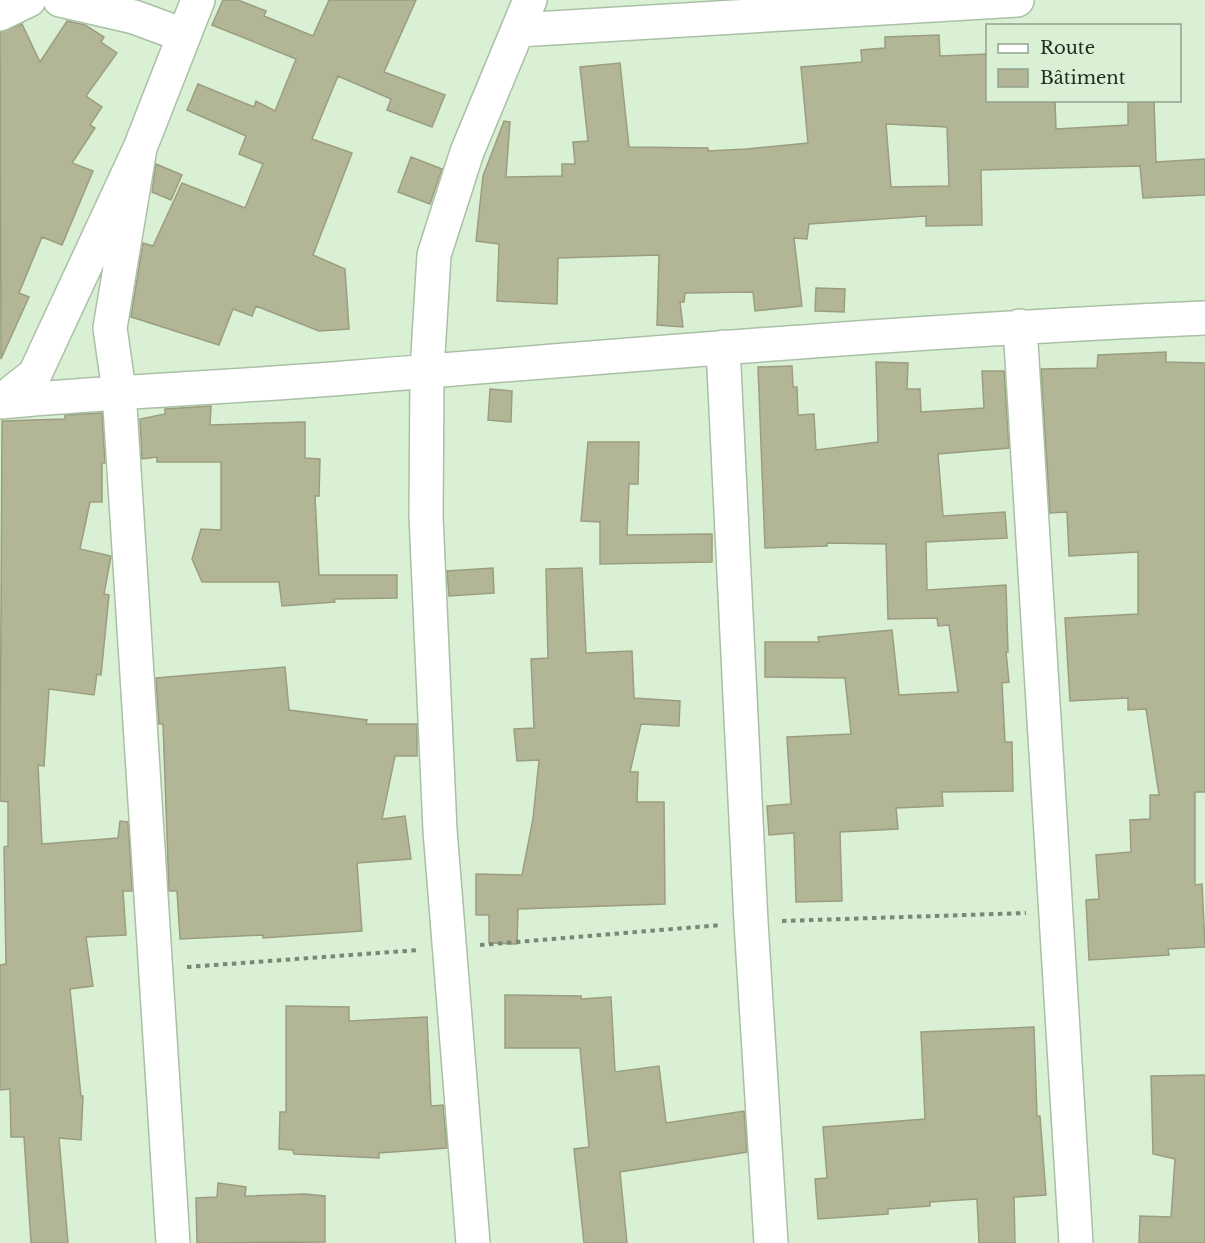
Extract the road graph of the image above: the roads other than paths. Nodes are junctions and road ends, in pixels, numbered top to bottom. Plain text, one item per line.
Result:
1 (29, 0) edge
2 (60, 0) edge
3 (198, 0) edge
4 (1017, 0) edge
5 (0, 14) edge
6 (524, 15) edge
7 (183, 35) junction
8 (140, 148) junction
9 (1205, 318) edge
10 (1020, 326) junction
11 (723, 347) junction
12 (427, 371) junction
13 (119, 391) junction
14 (0, 402) edge
15 (173, 1243) edge
16 (472, 1243) edge
17 (771, 1243) edge
18 (1076, 1243) edge

1 - 5 street
2 - 7 street
3 - 7 street
4 - 6 street
6 - 12 street
7 - 8 street
8 - 13 street
8 - 14 street
9 - 10 street
10 - 11 street
10 - 18 street
11 - 12 street
11 - 17 street
12 - 13 street
12 - 16 street
13 - 14 street
13 - 15 street

